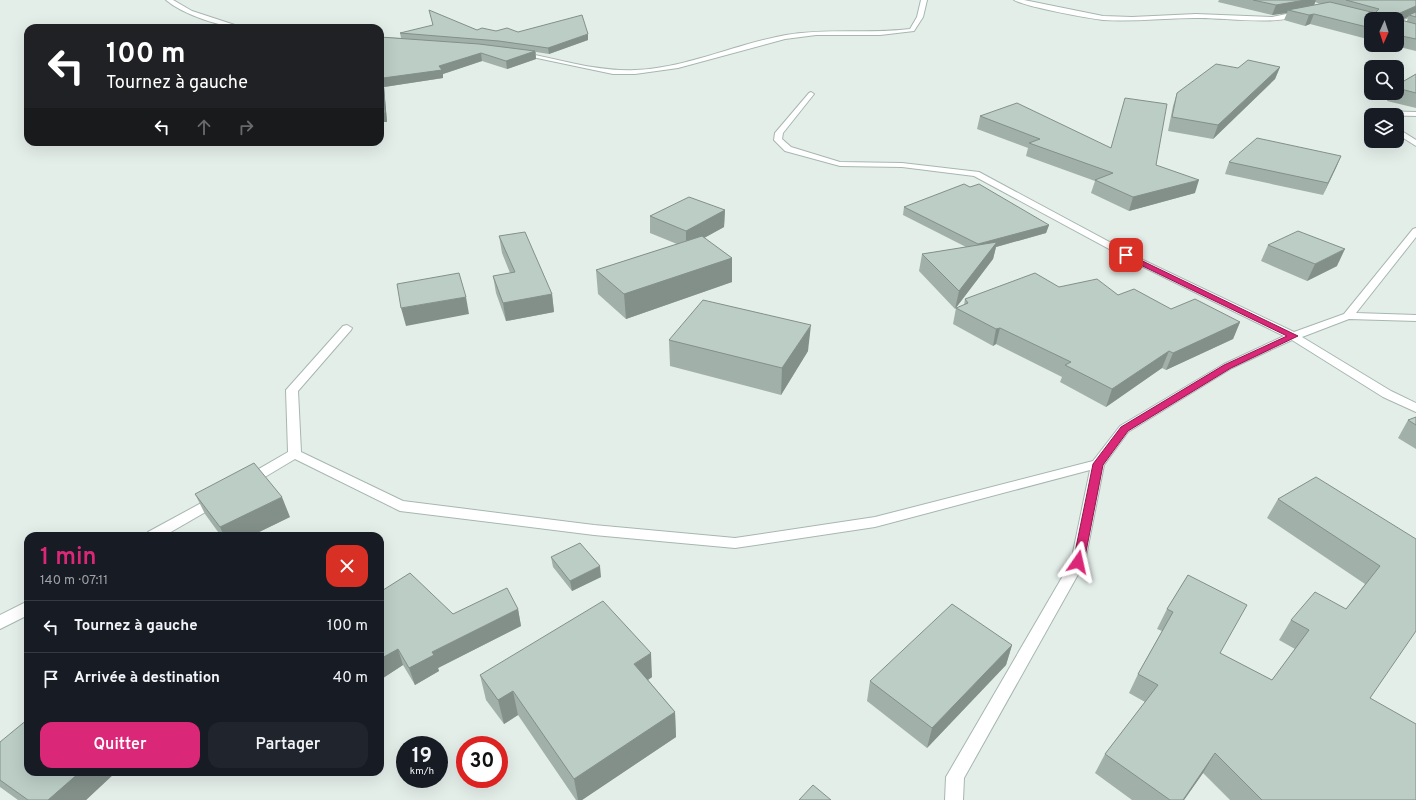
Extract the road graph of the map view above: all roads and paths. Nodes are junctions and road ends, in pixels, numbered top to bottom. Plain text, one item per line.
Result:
1 (169, 0) edge
2 (924, 0) edge
3 (1017, 0) edge
4 (1307, 12) edge
5 (1416, 17) edge
6 (228, 24) edge
7 (1404, 24) edge
8 (517, 53) edge
9 (811, 94) dead end
10 (1404, 113) edge
11 (1416, 114) edge
12 (1404, 135) edge
13 (1416, 144) edge
14 (1416, 231) edge
15 (1348, 316) junction
16 (1416, 318) edge
17 (347, 328) dead end
18 (1293, 336) junction
19 (1416, 408) edge
20 (295, 454) junction
21 (1098, 464) junction
22 (160, 532) edge
23 (24, 609) edge
24 (0, 623) edge
25 (954, 800) edge

1 - 6 street
2 - 8 street
3 - 4 street
5 - 7 street
9 - 18 street
10 - 11 street
12 - 13 street
14 - 15 street
15 - 16 street
15 - 18 street
17 - 20 street
18 - 19 street
18 - 21 street
20 - 21 street
20 - 22 street
21 - 25 street
23 - 24 street

